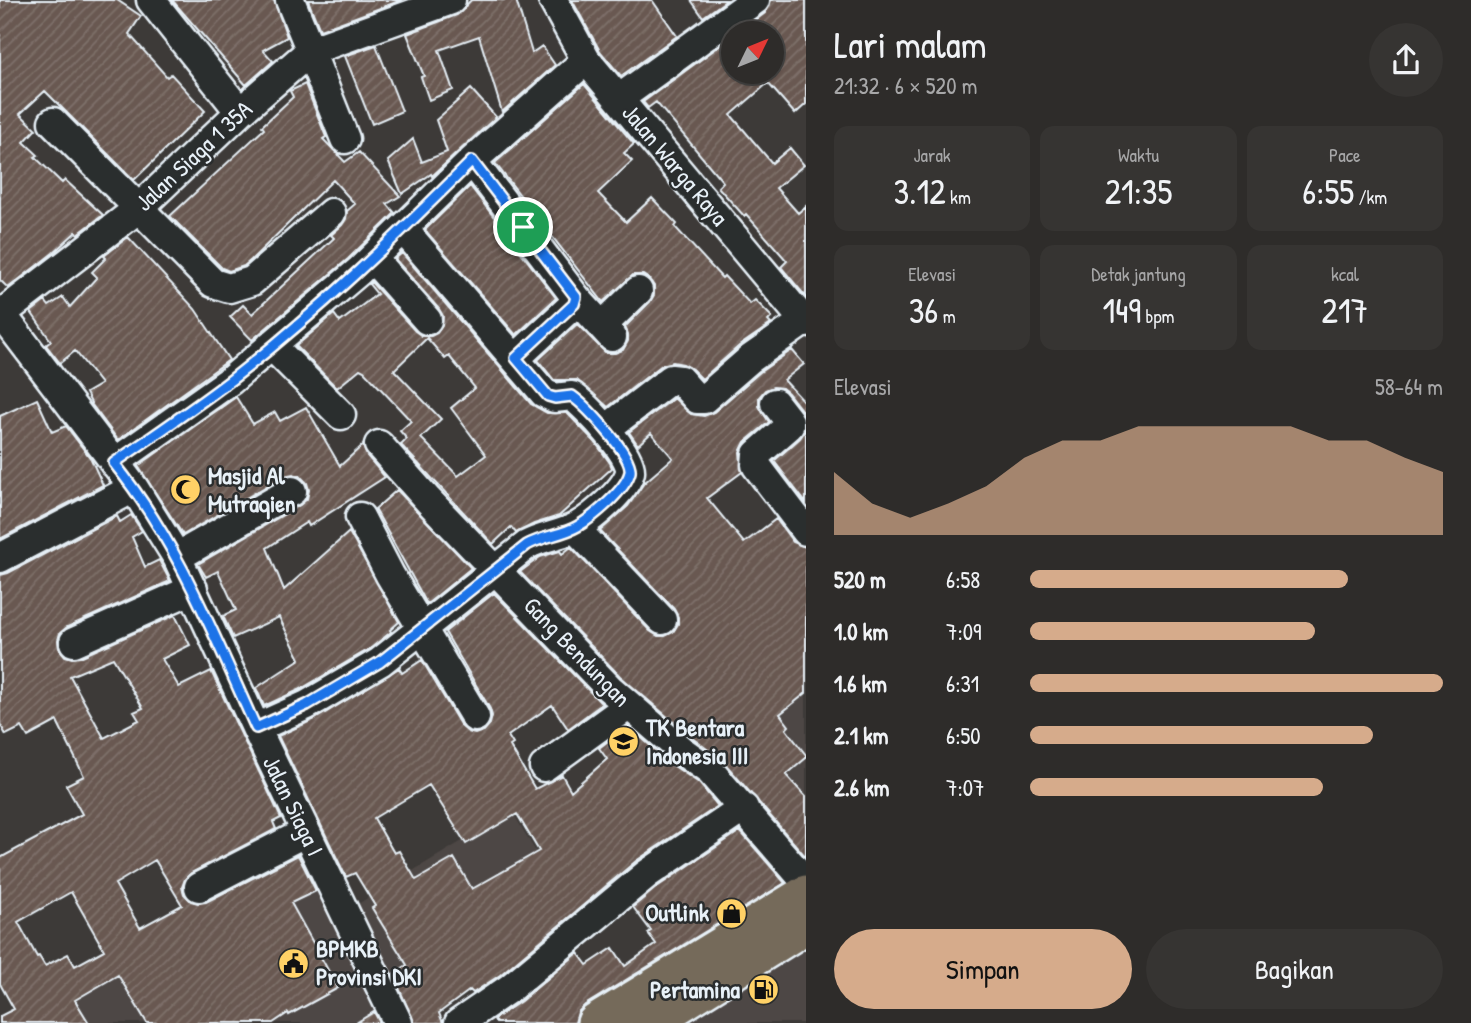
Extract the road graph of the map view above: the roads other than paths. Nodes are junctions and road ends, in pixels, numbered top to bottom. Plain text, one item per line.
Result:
1 (151, 0) edge
2 (290, 0) edge
3 (553, 0) edge
4 (755, 0) edge
5 (448, 1) edge
6 (586, 60) junction
7 (620, 98) junction
8 (240, 112) junction
9 (53, 122) dead end
10 (345, 139) dead end
11 (472, 161) junction
12 (139, 208) junction
13 (331, 213) dead end
14 (403, 229) junction
15 (373, 259) junction
16 (638, 291) dead end
17 (577, 299) junction
18 (1, 314) edge
19 (427, 320) dead end
20 (805, 322) edge
21 (271, 345) junction
22 (516, 358) junction
23 (775, 403) dead end
24 (341, 415) dead end
25 (606, 429) junction
26 (379, 445) dead end
27 (114, 463) junction
28 (134, 488) junction
29 (292, 491) dead end
30 (360, 517) dead end
31 (575, 528) junction
32 (806, 531) edge
33 (177, 557) junction
34 (0, 558) edge
35 (496, 570) junction
36 (193, 589) junction
37 (662, 620) dead end
38 (423, 629) junction
39 (74, 642) dead end
40 (628, 706) junction
41 (475, 717) dead end
42 (256, 728) junction
43 (544, 767) dead end
44 (749, 814) junction
45 (306, 832) junction
46 (806, 882) edge
47 (199, 887) dead end
48 (806, 894) edge
49 (806, 925) edge
50 (652, 1022) edge
51 (398, 1023) edge
52 (459, 1023) edge
53 (596, 1023) edge

1 - 8 street
2 - 5 street
3 - 6 street, Jalan Warga Raya
4 - 7 street
6 - 7 street, Jalan Warga Raya
6 - 11 street
7 - 20 street, Jalan Warga Raya
8 - 10 street, Jalan Siaga 1 35A
8 - 12 street, Jalan Siaga 1 35A
9 - 12 street
11 - 14 street
11 - 17 street
12 - 13 street
12 - 18 street, Jalan Siaga 1 35A
14 - 15 street
14 - 22 street
15 - 19 street
15 - 21 street
16 - 17 street
17 - 22 street
18 - 27 street, Jalan Siaga I
20 - 25 street
21 - 24 street
21 - 27 street
22 - 25 street
23 - 32 street
25 - 31 street
26 - 35 street, Gang Bendungan
27 - 28 street, Jalan Siaga I
28 - 33 street, Jalan Siaga I
28 - 34 street
29 - 33 street
30 - 38 street
31 - 35 street
31 - 37 street
33 - 36 street, Jalan Siaga I
35 - 38 street
35 - 40 street, Gang Bendungan
36 - 39 street
36 - 42 street, Jalan Siaga I
38 - 41 street
38 - 42 street
40 - 43 street
40 - 44 street, Gang Bendungan
42 - 45 street, Jalan Siaga I
44 - 46 street, Gang Bendungan
44 - 52 street
45 - 47 street
45 - 51 street, Jalan Siaga I
48 - 53 main road
49 - 50 main road

